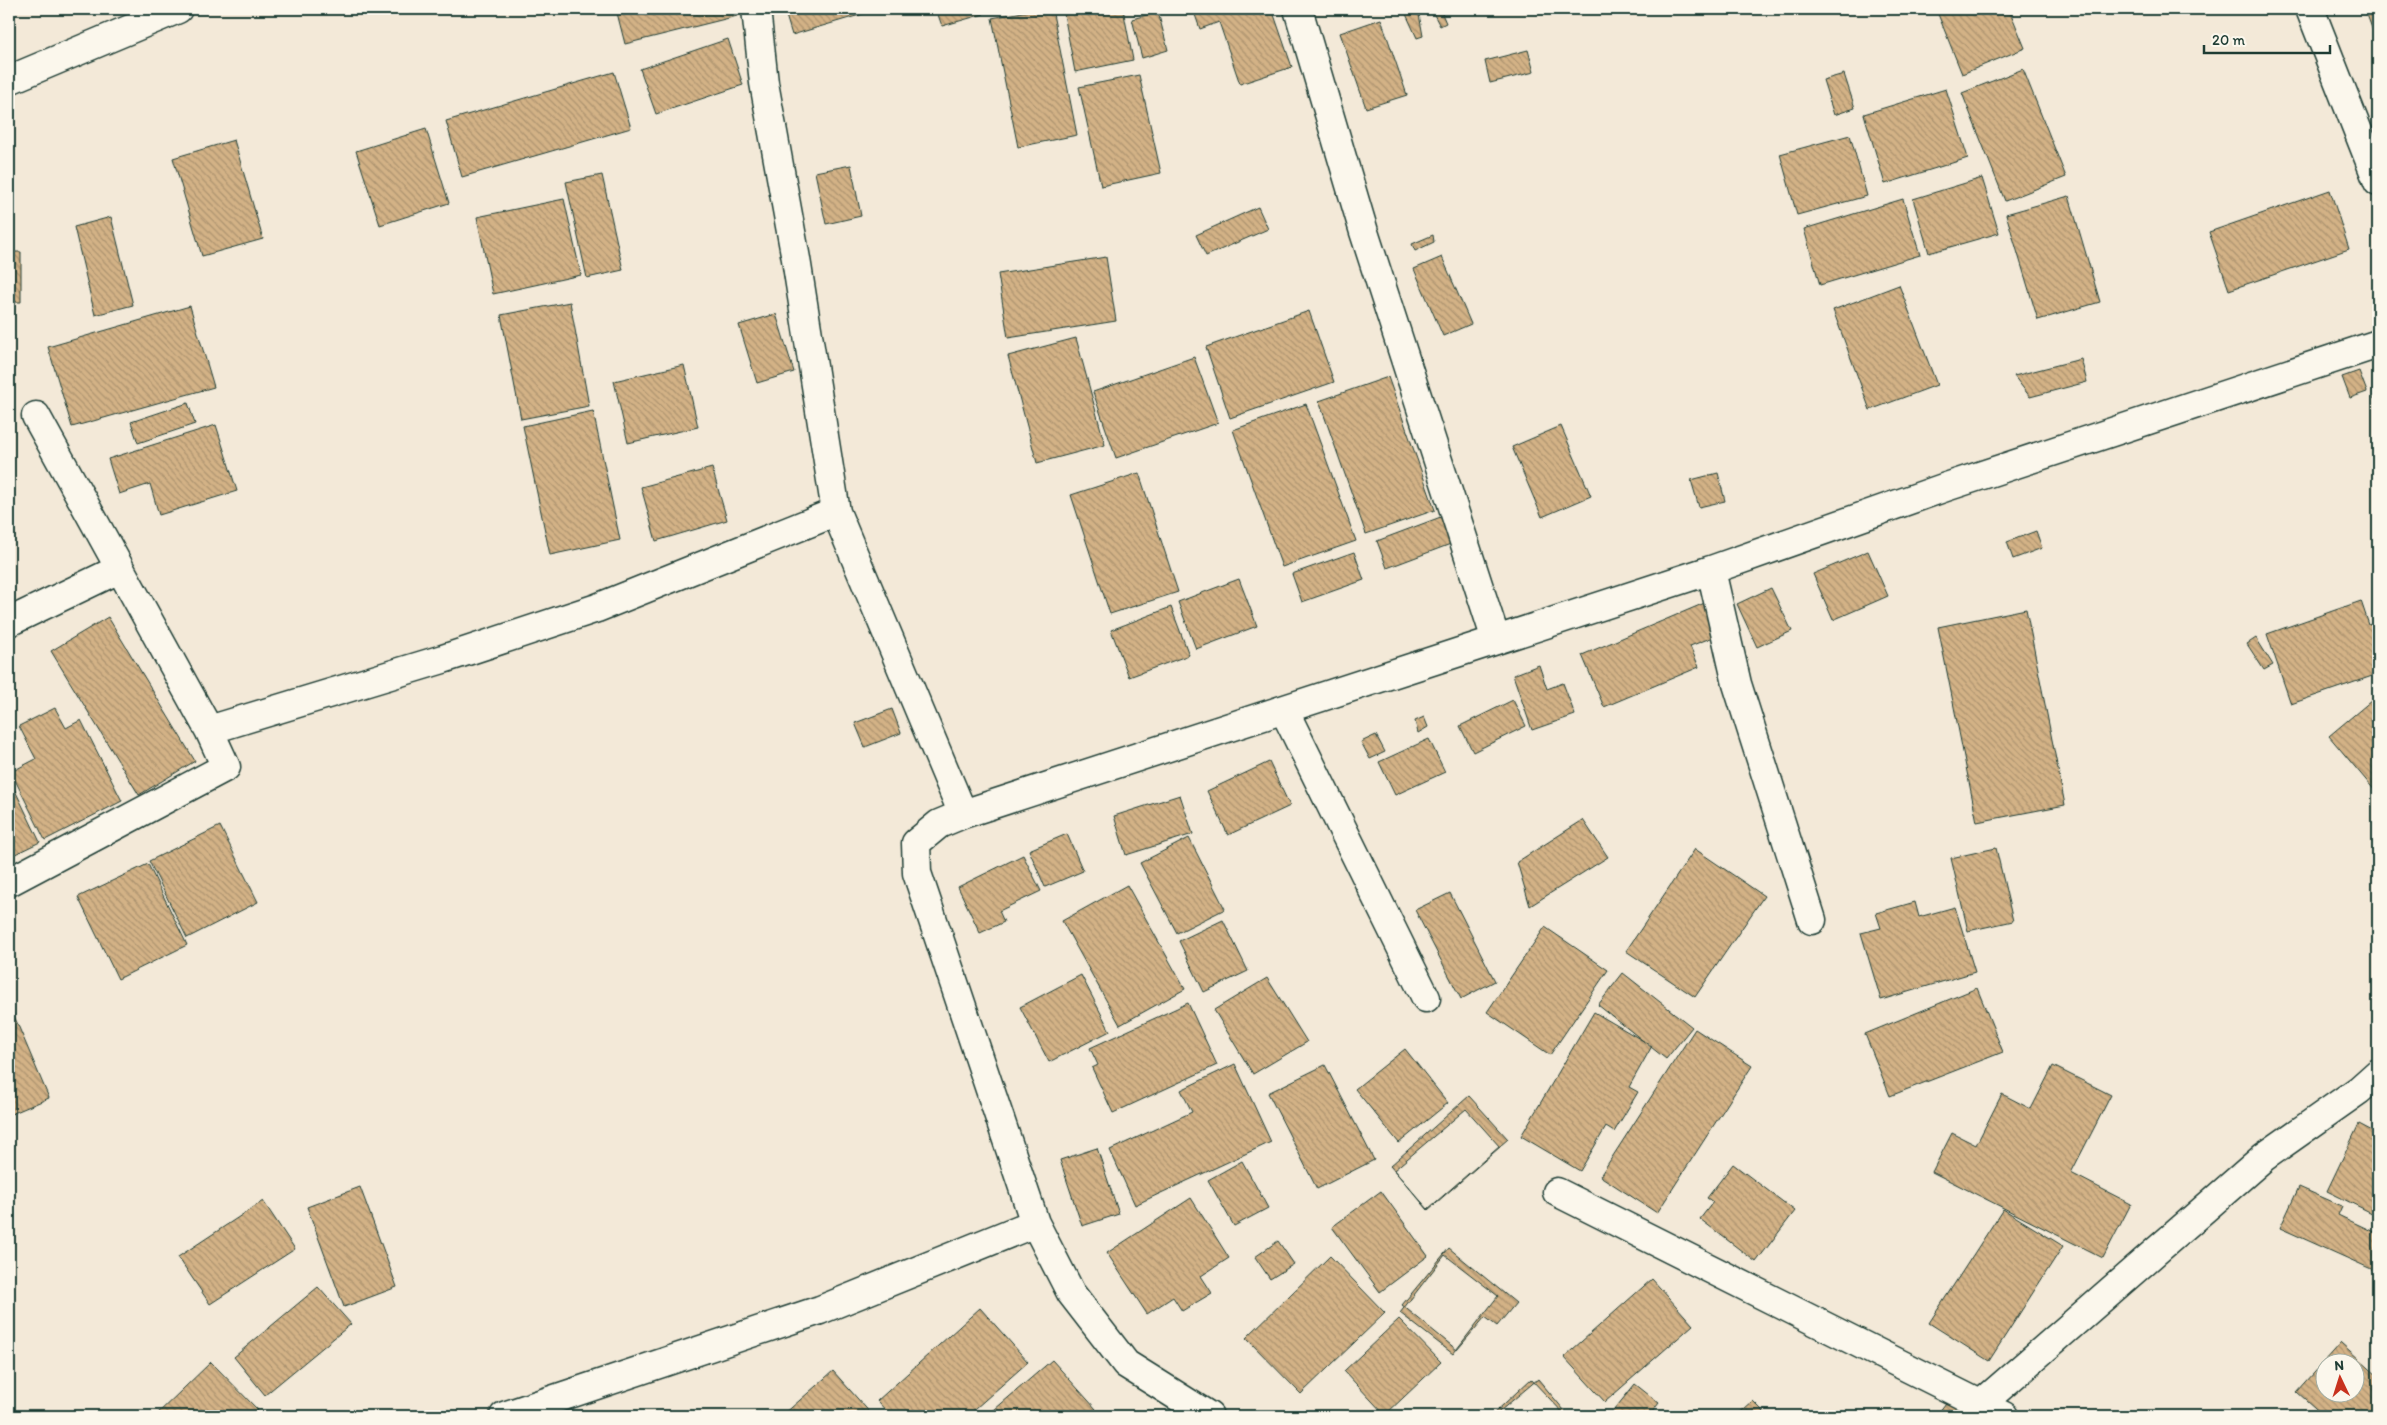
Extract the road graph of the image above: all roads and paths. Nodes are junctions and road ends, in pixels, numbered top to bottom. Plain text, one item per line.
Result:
1 (178, 9) edge
2 (756, 9) edge
3 (1298, 9) edge
4 (2310, 9) edge
5 (9, 80) edge
6 (2378, 182) edge
7 (2378, 344) edge
8 (36, 416) dead end
9 (836, 512) junction
10 (119, 569) junction
11 (1711, 570) junction
12 (9, 622) edge
13 (1496, 640) junction
14 (1284, 710) junction
15 (210, 730) junction
16 (963, 814) junction
17 (9, 882) edge
18 (1812, 920) dead end
19 (1426, 998) dead end
20 (2378, 1073) edge
21 (1557, 1192) dead end
22 (1034, 1223) junction
23 (1993, 1410) edge
24 (504, 1416) edge
25 (1209, 1416) edge

1 - 5 street
2 - 9 street
3 - 13 street
4 - 6 street
7 - 11 street
8 - 10 street
9 - 15 street
9 - 16 street
10 - 12 street
10 - 15 street
11 - 13 street
11 - 18 street
13 - 14 street
14 - 16 street
14 - 19 street
15 - 17 street
16 - 22 street
20 - 23 street
21 - 23 street
22 - 24 street
22 - 25 street

